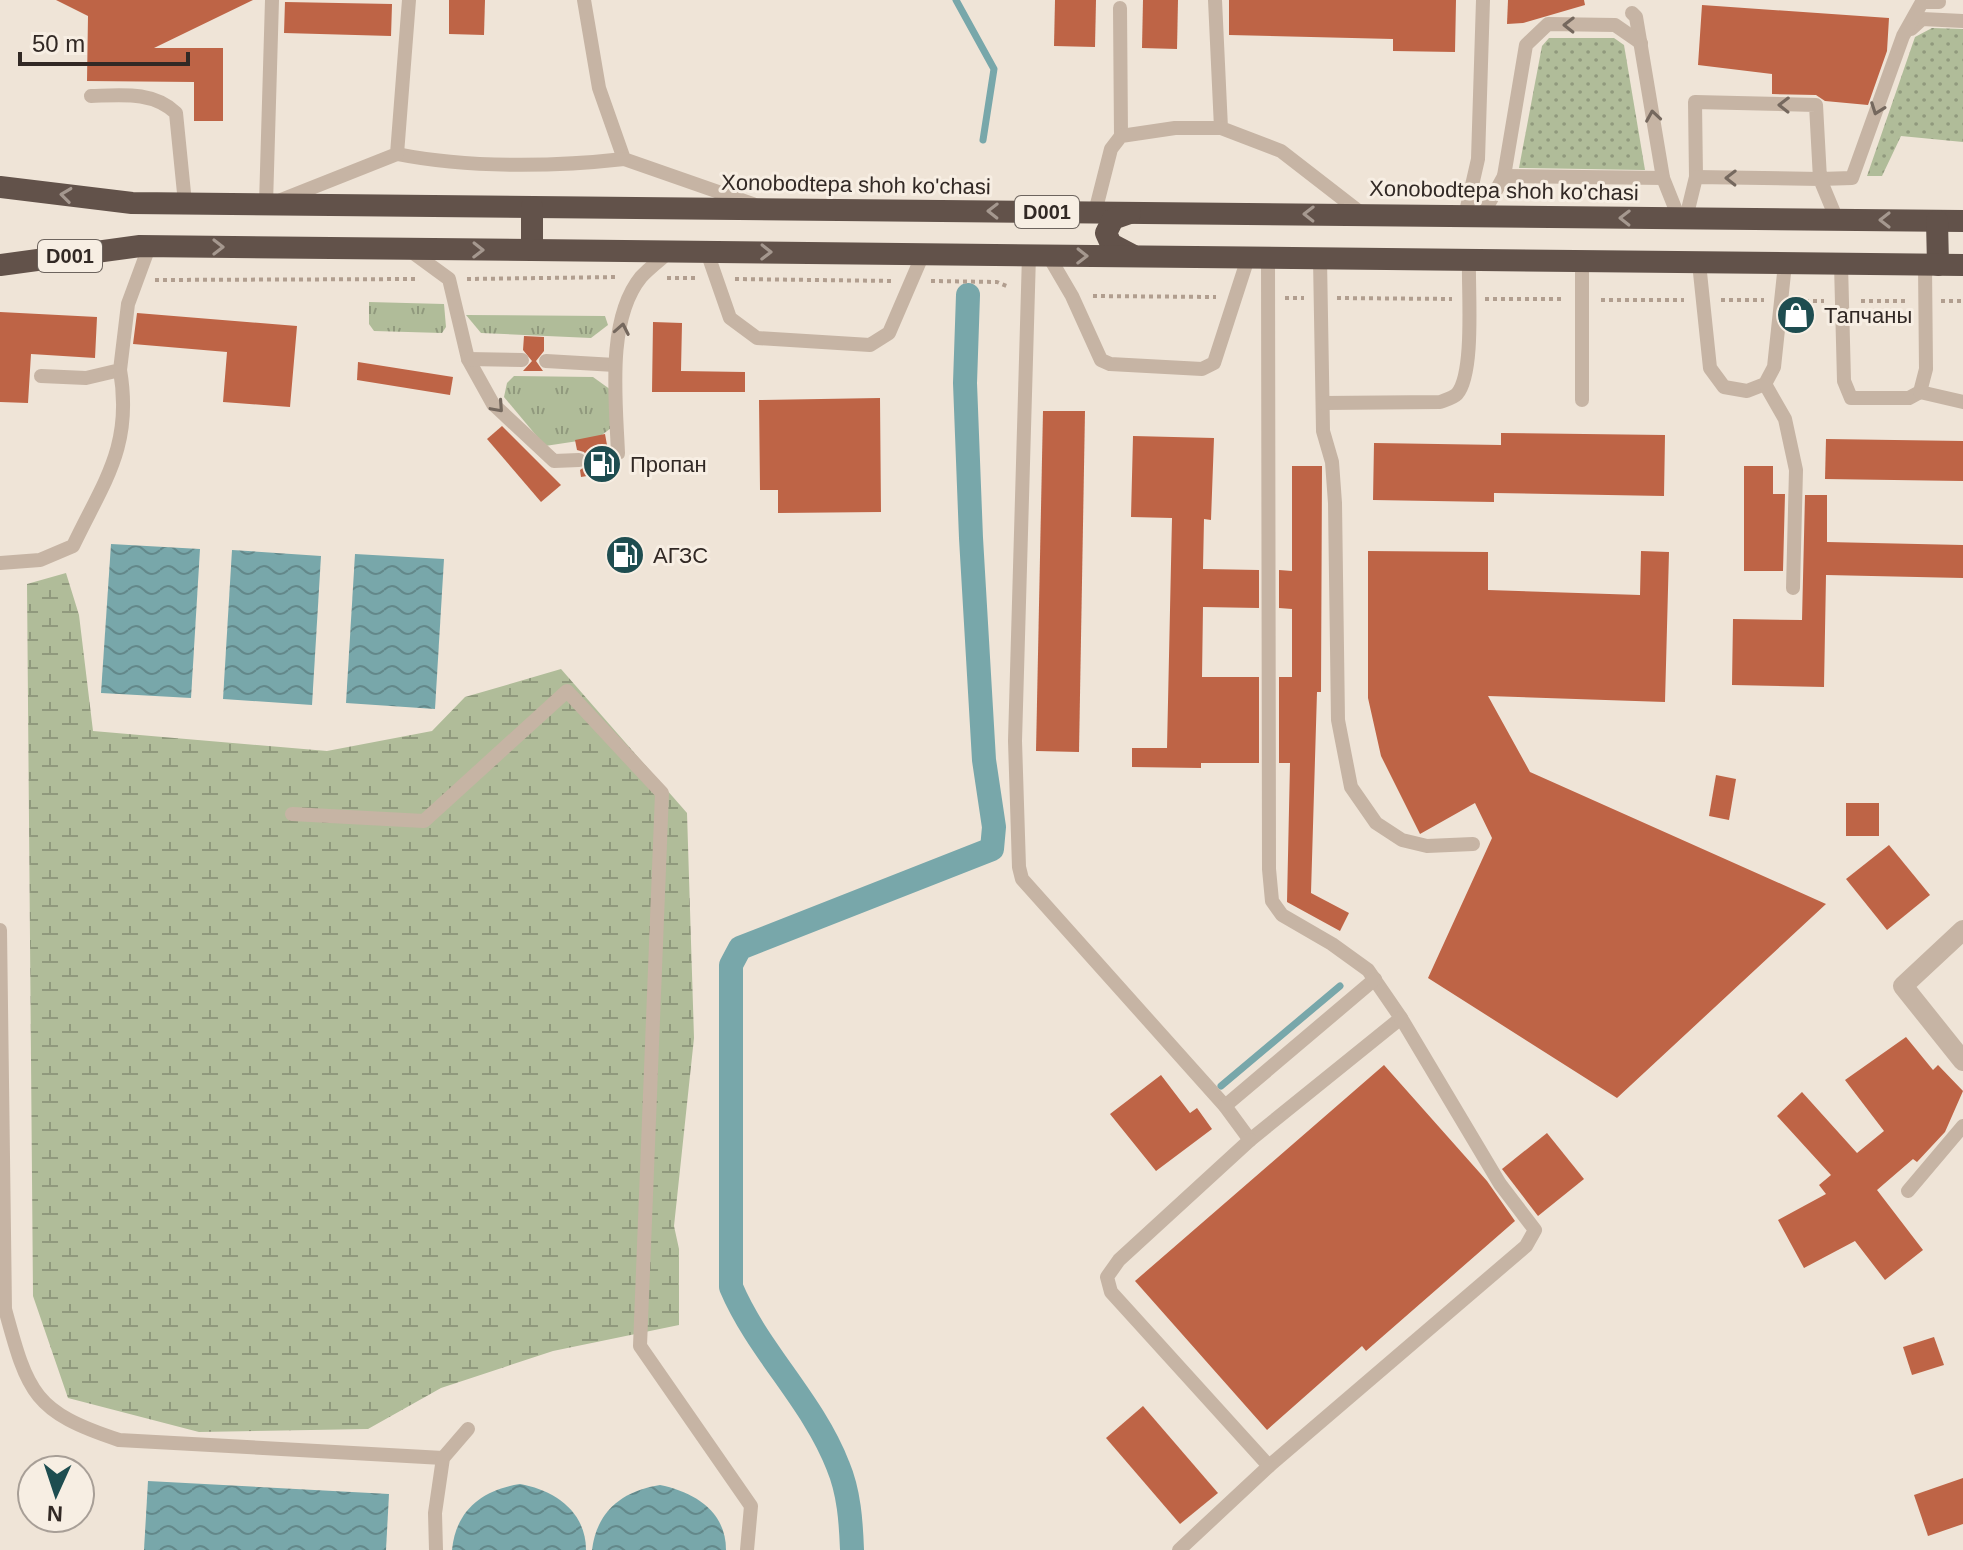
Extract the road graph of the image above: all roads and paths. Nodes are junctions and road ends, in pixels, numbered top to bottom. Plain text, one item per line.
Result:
1 (272, 0) edge
2 (409, 0) edge
3 (584, 0) edge
4 (1215, 0) edge
5 (1483, 0) edge
6 (1923, 1) edge
7 (1939, 2) dead end
8 (1120, 8) dead end
9 (1634, 10) edge
10 (1963, 21) edge
11 (1529, 27) dead end
12 (1903, 36) junction
13 (1641, 43) junction
14 (1526, 45) junction
15 (91, 96) dead end
16 (1221, 128) junction
17 (1121, 136) junction
18 (397, 154) junction
19 (624, 159) junction
20 (1504, 176) junction
21 (1696, 177) junction
22 (1663, 178) junction
23 (1820, 179) junction
24 (0, 187) edge
25 (185, 203) junction
26 (269, 204) junction
27 (532, 207) junction
28 (769, 209) junction
29 (1095, 212) junction
30 (1131, 213) junction
31 (1364, 215) junction
32 (1473, 216) junction
33 (1682, 218) junction
34 (1837, 220) junction
35 (1937, 221) junction
36 (1963, 221) edge
37 (144, 246) junction
38 (408, 249) junction
39 (532, 250) junction
40 (669, 252) junction
41 (707, 252) junction
42 (923, 254) junction
43 (1038, 255) junction
44 (1137, 256) junction
45 (1258, 258) junction
46 (1320, 259) junction
47 (1469, 261) junction
48 (1582, 262) junction
49 (1699, 263) junction
50 (1785, 264) junction
51 (1841, 264) junction
52 (0, 265) edge
53 (1931, 265) junction
54 (1963, 265) edge
55 (468, 359) junction
56 (522, 360) dead end
57 (546, 361) dead end
58 (615, 365) junction
59 (120, 370) junction
60 (41, 376) dead end
61 (1765, 384) junction
62 (1920, 392) junction
63 (1582, 400) dead end
64 (1963, 402) edge
65 (1323, 403) junction
66 (609, 455) dead end
67 (579, 460) dead end
68 (0, 563) edge
69 (1793, 588) dead end
70 (292, 814) dead end
71 (1473, 844) dead end
72 (0, 930) edge
73 (1963, 930) edge
74 (1375, 979) junction
75 (1401, 1018) junction
76 (1963, 1061) edge
77 (1225, 1106) junction
78 (2, 1108) edge
79 (1963, 1126) edge
80 (1250, 1140) junction
81 (1908, 1191) dead end
82 (468, 1429) dead end
83 (443, 1458) junction
84 (1269, 1466) junction
85 (436, 1550) edge
86 (747, 1550) edge
87 (1179, 1550) edge

1 - 26 lane
2 - 18 lane
3 - 19 lane
4 - 16 lane
5 - 32 lane
6 - 7 lane
6 - 12 lane
8 - 17 lane
9 - 13 lane
10 - 12 lane
11 - 14 lane
12 -> 23 lane
13 -> 14 lane
22 -> 13 lane
14 - 20 lane
15 - 25 lane
16 - 17 lane
16 - 31 lane
17 - 29 lane
18 - 19 lane
18 - 26 lane
19 - 28 lane
20 - 22 lane
20 - 32 lane
23 -> 21 lane
23 -> 21 lane
21 - 33 lane
22 - 33 lane
23 - 34 lane
25 -> 24 highway, Xonobodtepa shoh ko'chasi / D001
25 - 26 highway, Xonobodtepa shoh ko'chasi / D001
26 - 27 highway, Xonobodtepa shoh ko'chasi / D001
27 - 28 highway, Xonobodtepa shoh ko'chasi / D001
27 - 39 highway
29 -> 28 highway, Xonobodtepa shoh ko'chasi / D001
29 - 30 highway, Xonobodtepa shoh ko'chasi / D001
31 -> 30 highway, Xonobodtepa shoh ko'chasi / D001
30 - 44 highway
31 - 32 highway, Xonobodtepa shoh ko'chasi / D001
33 -> 32 highway, Xonobodtepa shoh ko'chasi / D001
33 - 34 highway, Xonobodtepa shoh ko'chasi / D001
35 -> 34 highway, Xonobodtepa shoh ko'chasi / D001
35 - 36 highway, Xonobodtepa shoh ko'chasi / D001
35 - 53 highway
37 -> 38 highway, D001
37 - 52 highway, D001
37 - 59 lane
38 -> 39 highway, D001
38 - 55 lane
39 - 40 highway, D001
40 - 41 highway, D001
58 -> 40 lane
41 -> 42 highway, D001
41 - 42 lane
42 - 43 highway, D001
43 -> 44 highway, D001
43 - 45 lane
43 - 77 lane
44 - 45 highway, D001
45 - 46 highway, D001
45 - 74 lane
46 - 47 highway, D001
46 - 65 lane
47 - 48 highway, D001
47 - 65 lane
48 - 49 highway, D001
48 - 63 lane
49 - 50 highway, D001
49 - 61 lane
50 - 51 highway, D001
50 - 61 lane
51 - 53 highway, D001
51 - 62 lane
53 - 54 highway, D001
53 - 62 lane
55 - 56 lane
55 -> 67 lane
57 - 58 lane
58 - 66 lane
59 - 60 lane
59 - 68 lane
61 - 69 lane
62 - 64 lane
65 - 71 lane
70 - 86 lane
72 - 78 lane
73 - 76 street
74 - 75 lane
74 - 77 lane
75 - 80 lane
75 - 84 lane
77 - 80 lane
78 - 83 lane
79 - 81 lane
80 - 84 lane
82 - 83 lane
83 - 85 lane
84 - 87 lane

